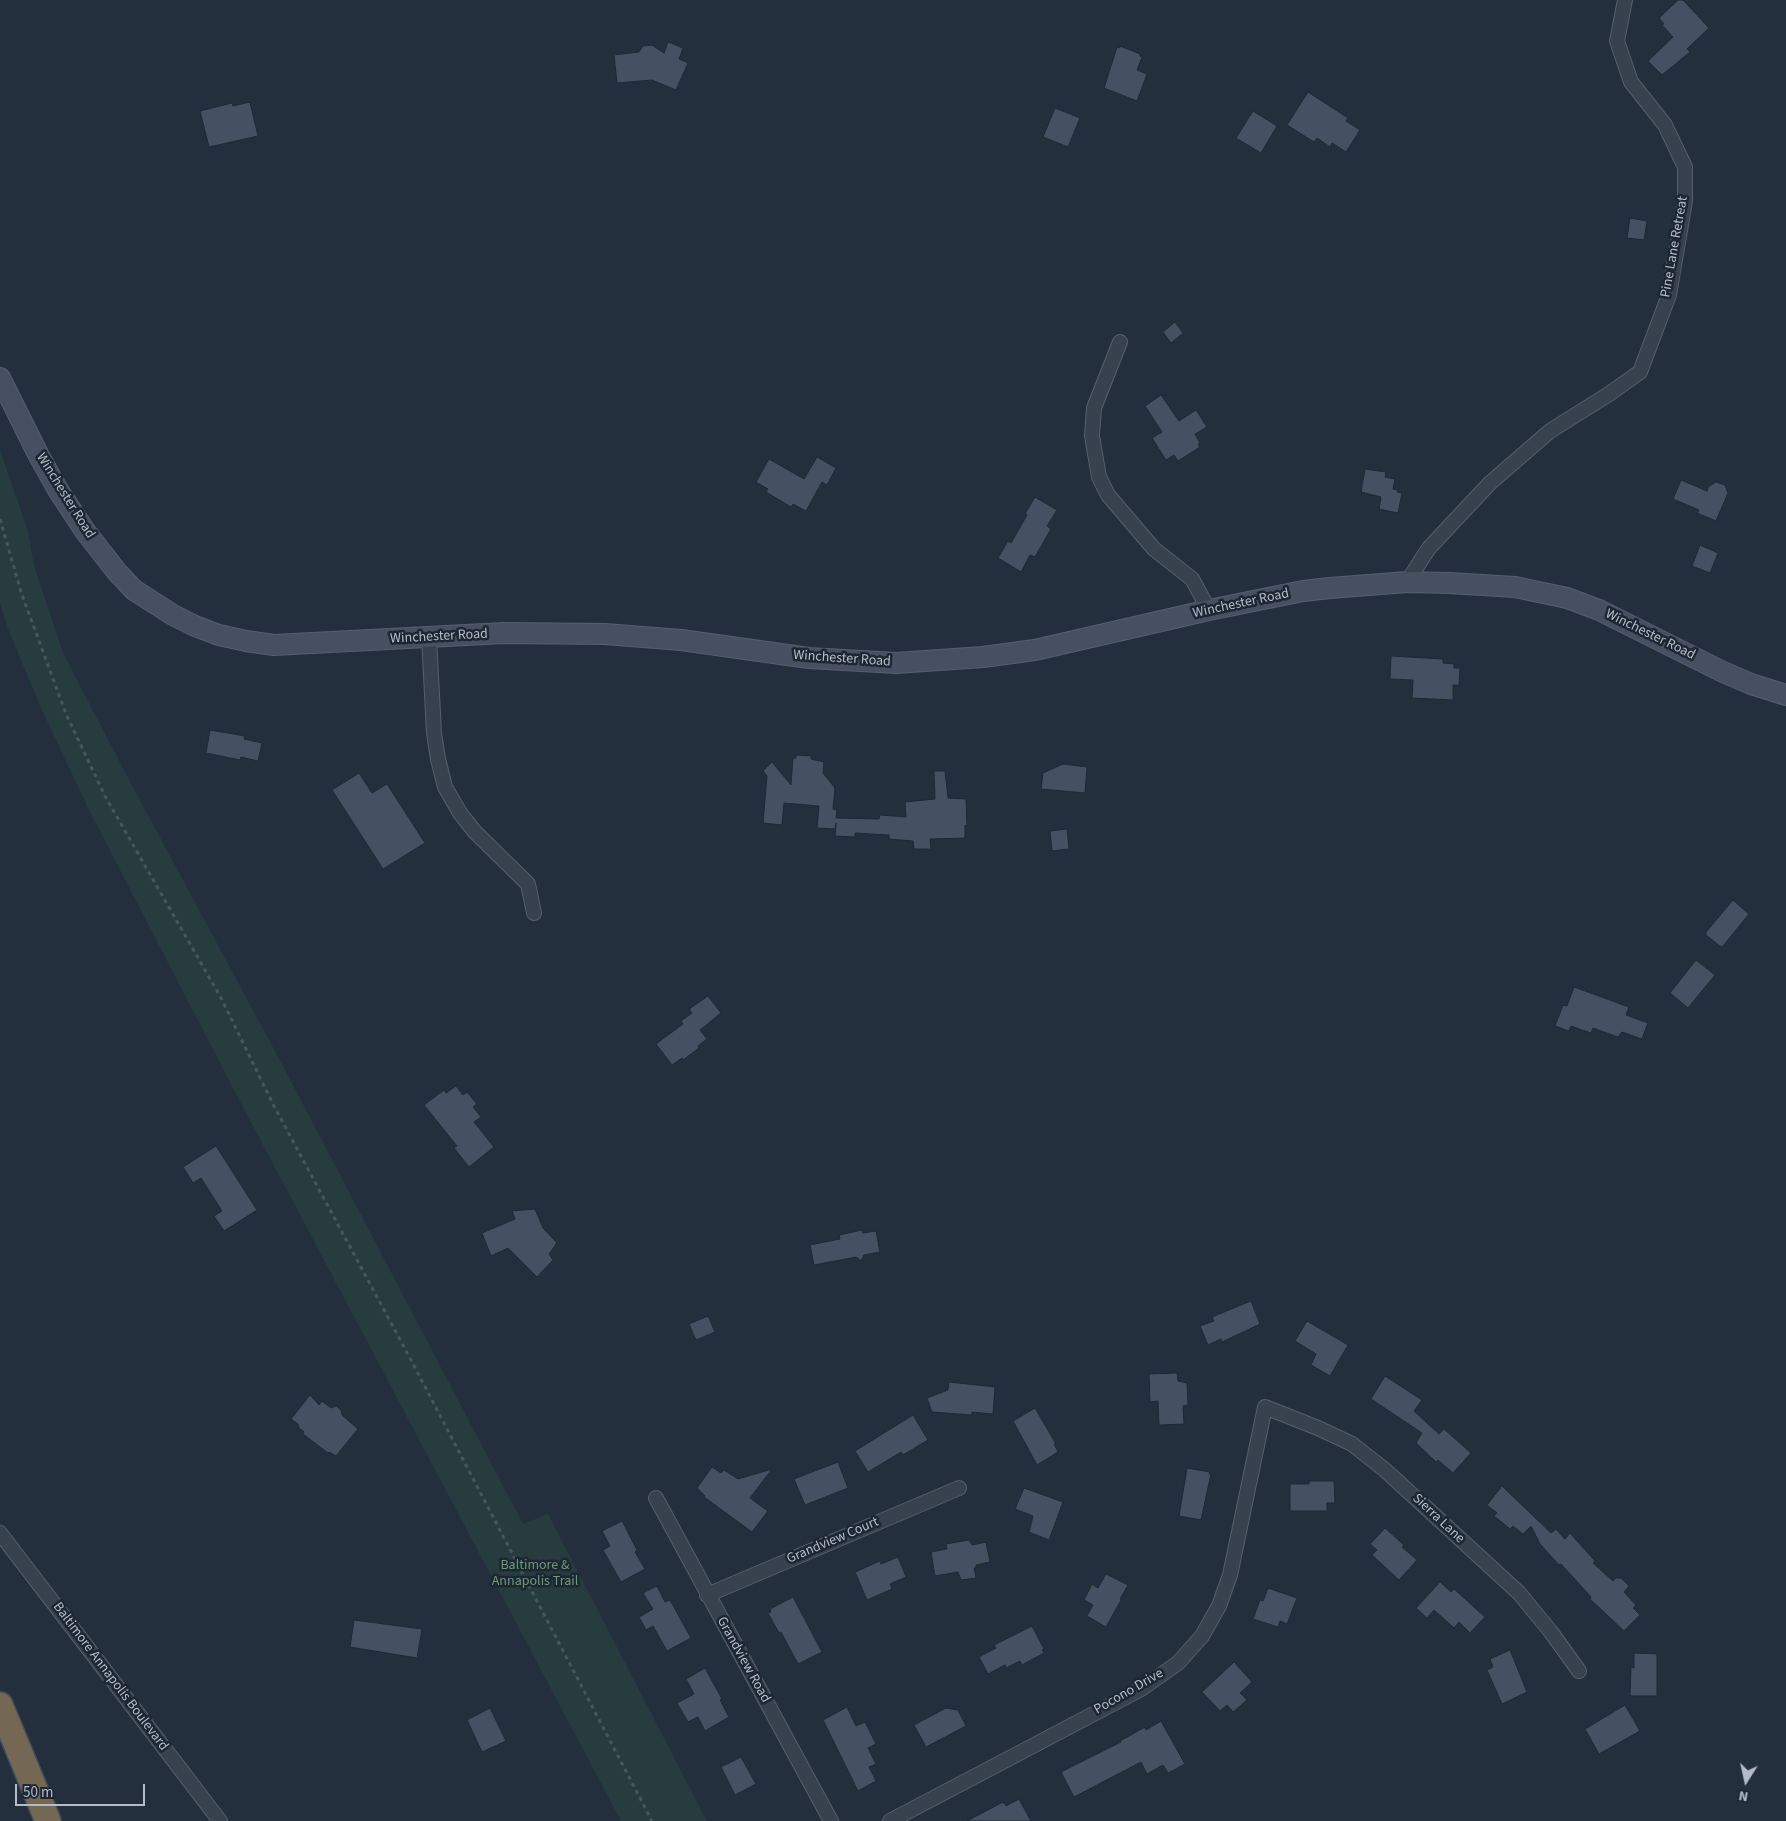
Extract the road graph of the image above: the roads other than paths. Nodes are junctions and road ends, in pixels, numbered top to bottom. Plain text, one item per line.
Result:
1 (1625, 0) edge
2 (1120, 342) dead end
3 (0, 378) edge
4 (1407, 582) junction
5 (1209, 610) junction
6 (429, 637) junction
7 (1786, 695) edge
8 (534, 913) dead end
9 (1265, 1407) joint
10 (959, 1488) dead end
11 (656, 1498) dead end
12 (0, 1533) edge
13 (707, 1595) junction
14 (1579, 1671) dead end
15 (0, 1705) edge
16 (48, 1821) edge
17 (220, 1821) edge
18 (831, 1821) edge
19 (890, 1821) edge

1 - 4 street, Pine Lane Retreat
2 - 5 street
3 - 6 street, Winchester Road
4 - 5 street, Winchester Road
4 - 7 street, Winchester Road
5 - 6 street, Winchester Road
6 - 8 street
9 - 14 street, Sierra Lane
9 - 19 street, Pocono Drive
10 - 13 street, Grandview Court
11 - 13 street, Grandview Road
12 - 17 street, Baltimore Annapolis Boulevard
13 - 18 street, Grandview Road
15 - 16 highway

